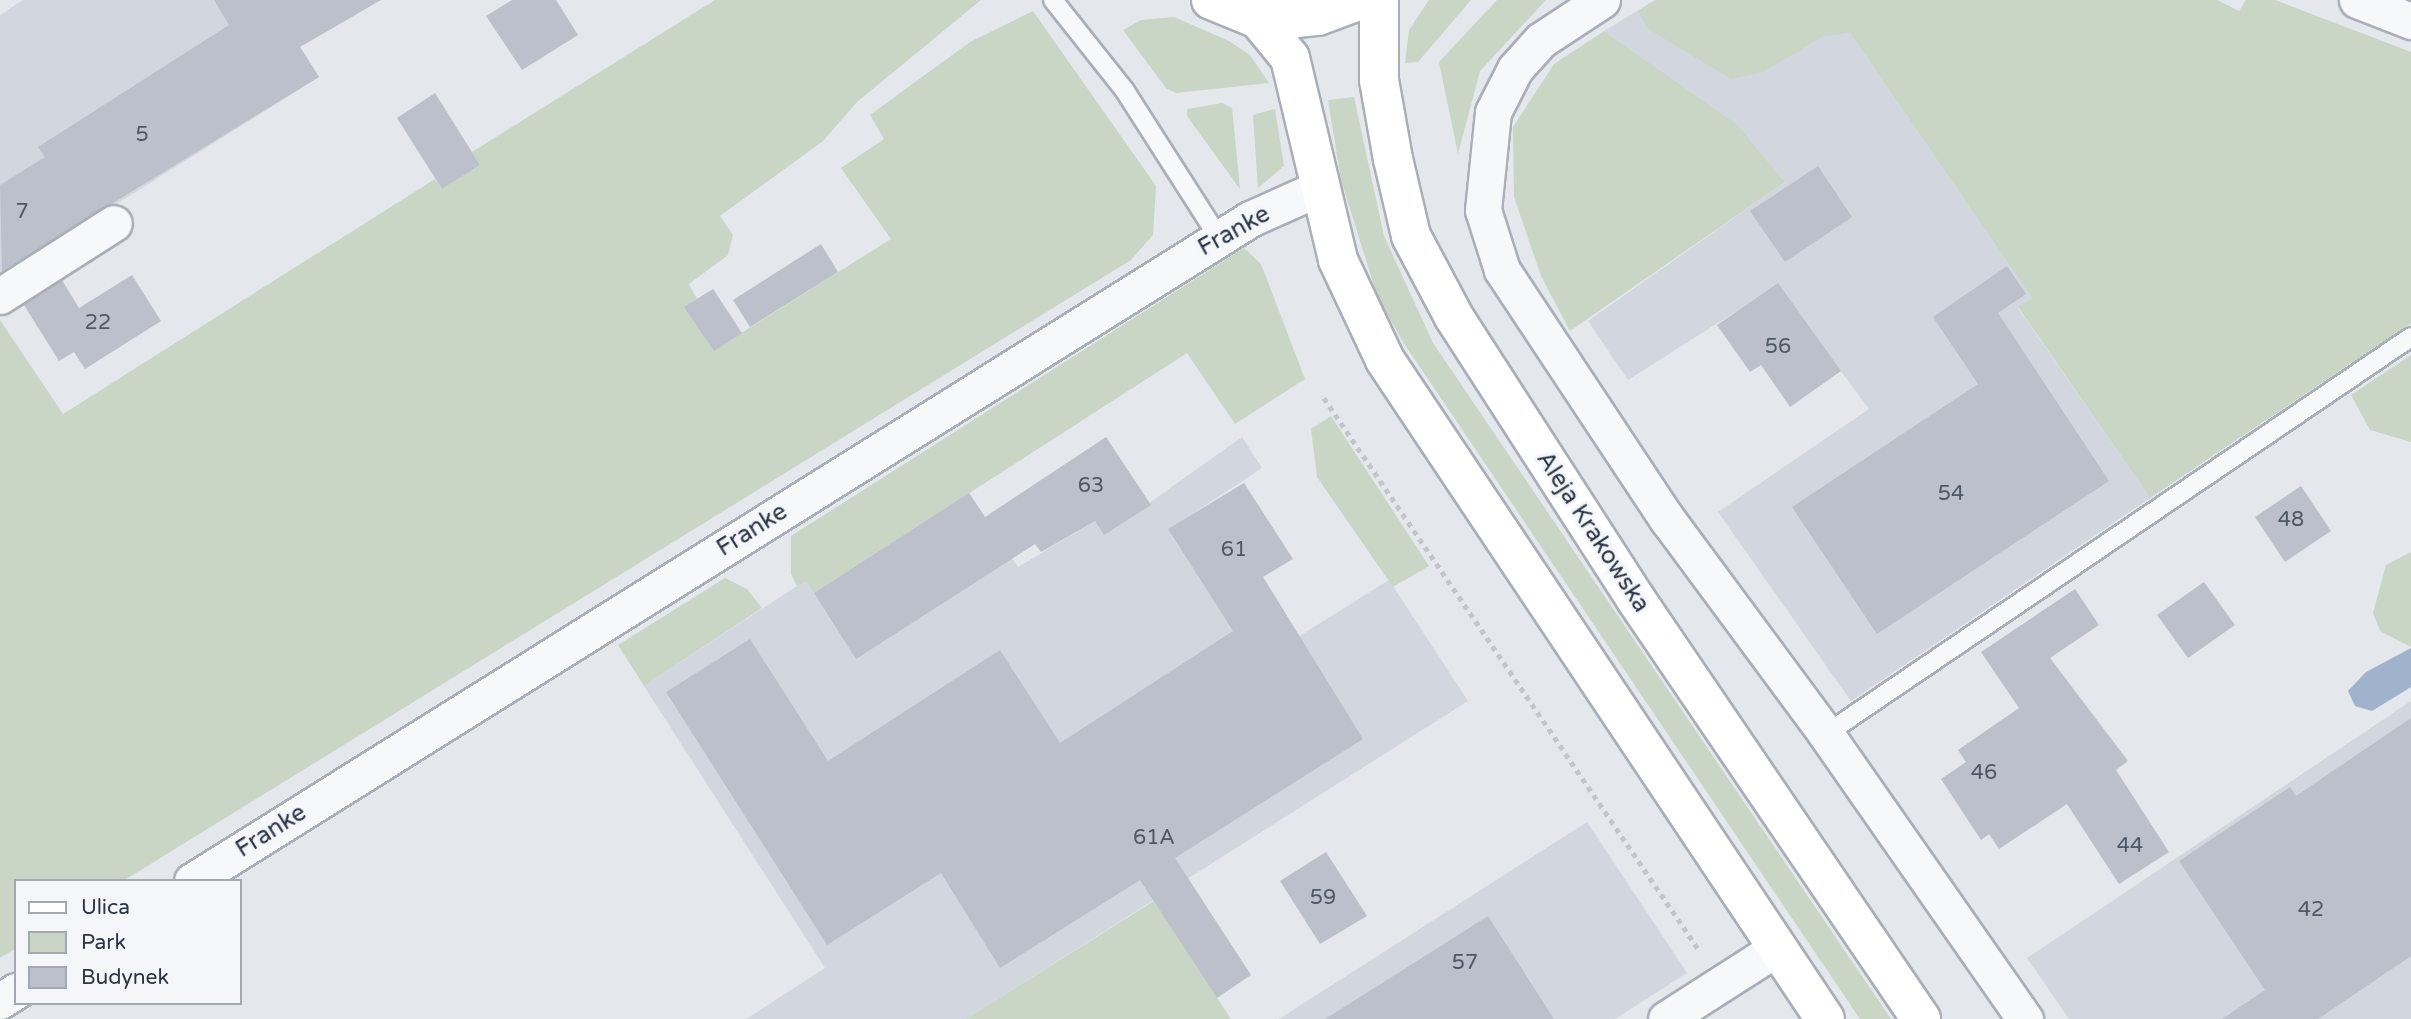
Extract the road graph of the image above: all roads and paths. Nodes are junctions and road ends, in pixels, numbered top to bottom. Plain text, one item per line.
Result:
1 (1053, 0) edge
2 (1211, 0) edge
3 (1361, 0) edge
4 (1379, 0) edge
5 (1602, 0) edge
6 (2357, 0) edge
7 (1258, 19) junction
8 (2411, 21) edge
9 (1317, 189) junction
10 (114, 223) dead end
11 (1219, 238) junction
12 (0, 296) edge
13 (2411, 337) edge
14 (1324, 398) dead end
15 (1826, 734) junction
16 (195, 879) edge
17 (1777, 948) junction
18 (1703, 956) dead end
19 (1666, 1019) edge
20 (1825, 1019) edge
21 (1921, 1019) edge
22 (2025, 1019) edge

1 - 11 lane
2 - 7 main road
3 - 7 main road
4 - 21 main road, Aleja Krakowska
5 - 15 street
6 - 8 street
7 - 9 main road
9 - 11 street, Franke
9 - 17 main road
10 - 12 street
11 - 16 street, Franke
13 - 15 lane
14 - 18 path
15 - 22 street
17 - 19 street
17 - 20 main road

